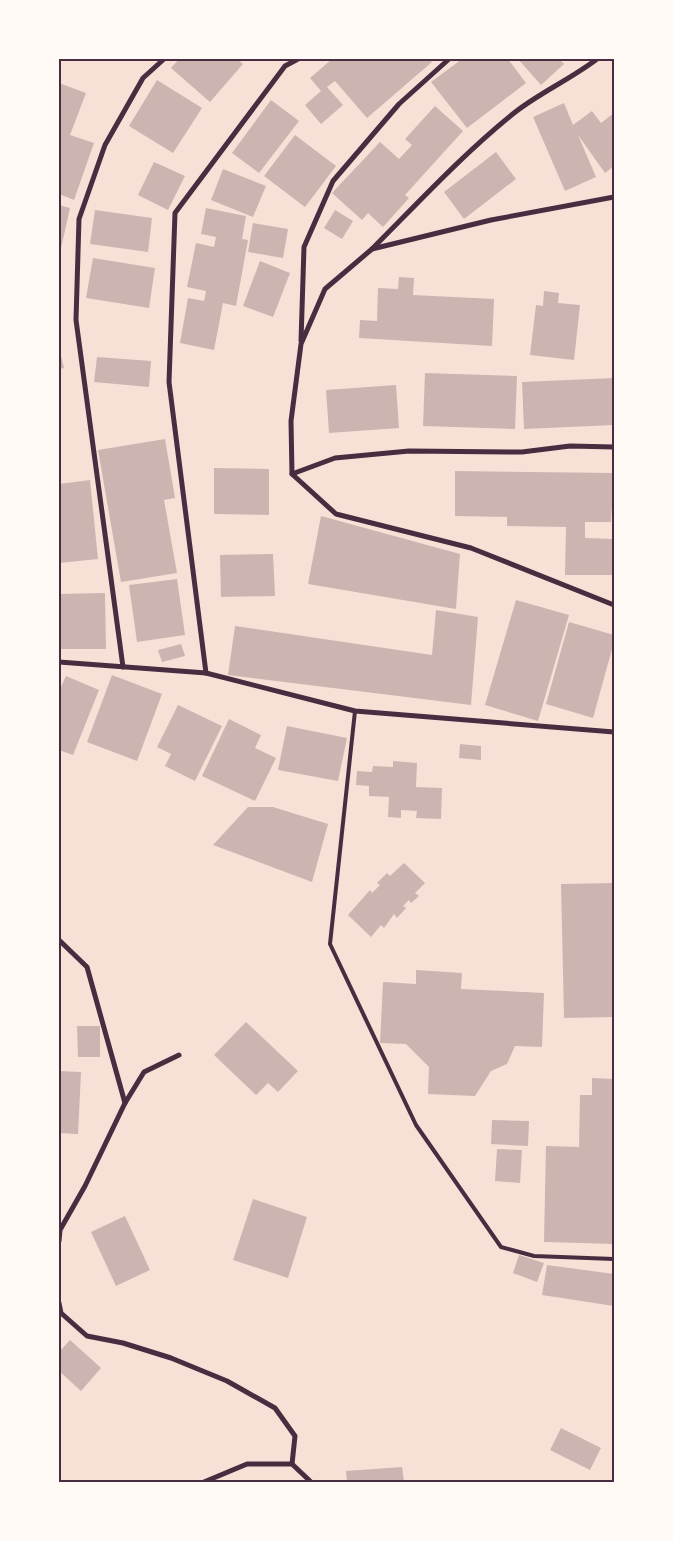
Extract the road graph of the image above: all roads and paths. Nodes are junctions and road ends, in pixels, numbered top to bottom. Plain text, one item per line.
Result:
1 (164, 59) edge
2 (298, 59) edge
3 (449, 59) edge
4 (598, 59) edge
5 (614, 197) edge
6 (372, 249) junction
7 (301, 344) junction
8 (614, 448) edge
9 (292, 474) junction
10 (614, 605) edge
11 (59, 662) edge
12 (124, 667) junction
13 (206, 673) junction
14 (355, 710) junction
15 (614, 732) edge
16 (59, 940) edge
17 (179, 1055) dead end
18 (125, 1103) junction
19 (59, 1241) edge
20 (614, 1259) edge
21 (59, 1303) edge
22 (292, 1464) junction
23 (204, 1482) edge
24 (311, 1482) edge

1 - 12 street
2 - 13 street
3 - 7 street
4 - 6 street
5 - 6 street
6 - 7 street
7 - 9 street
8 - 9 street
9 - 10 street
11 - 12 street
12 - 13 street
13 - 14 street
14 - 15 street
14 - 20 lane
16 - 18 street
17 - 18 street
18 - 19 street
21 - 22 street
22 - 23 street
22 - 24 street

